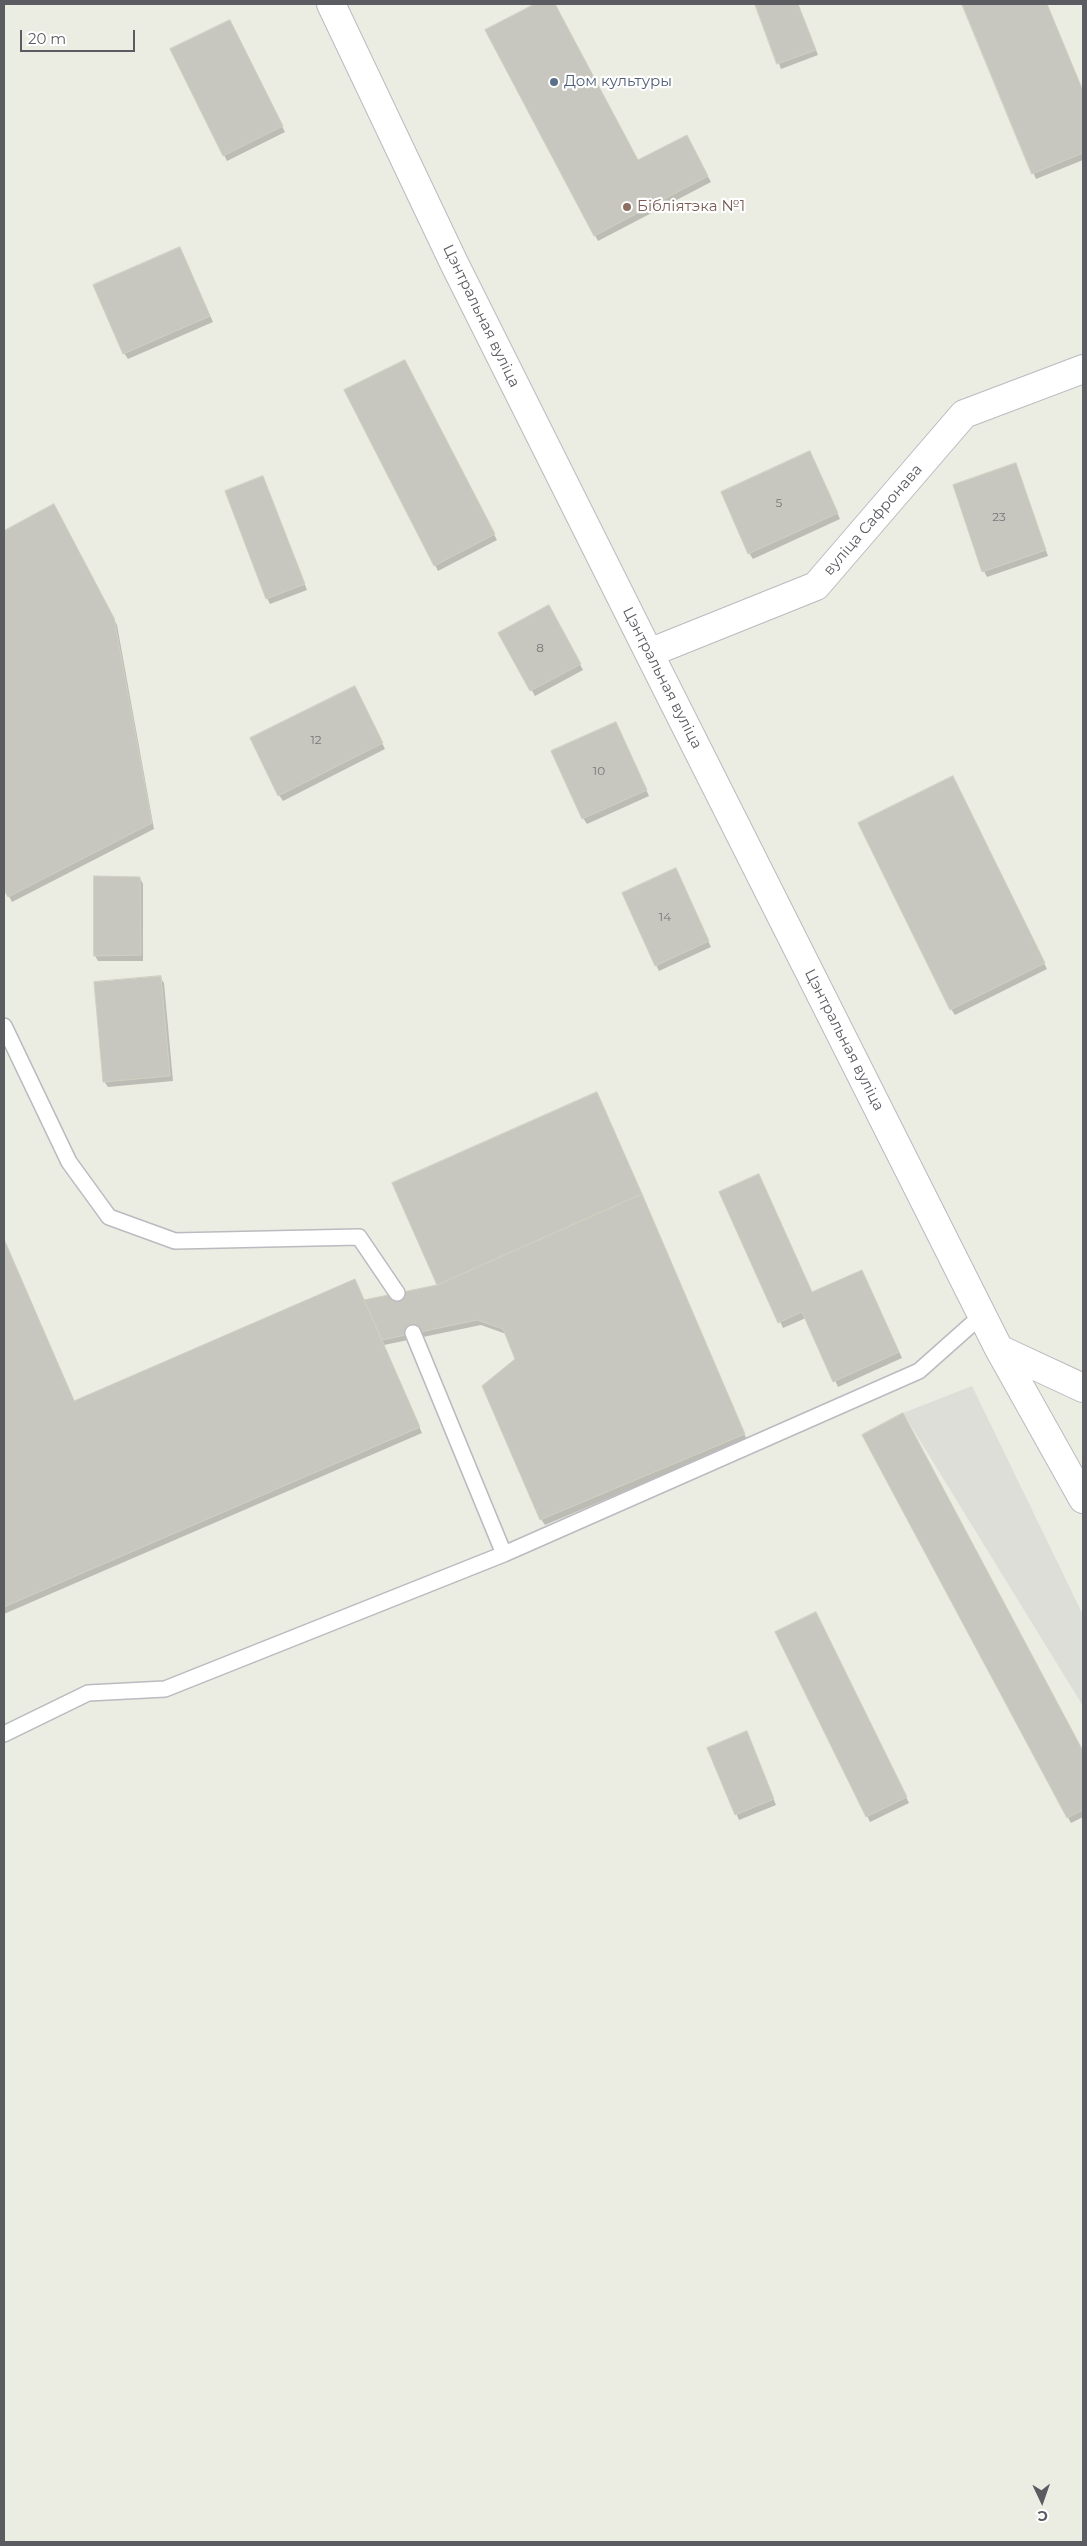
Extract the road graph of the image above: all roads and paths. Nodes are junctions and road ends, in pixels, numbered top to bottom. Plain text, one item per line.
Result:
1 (331, 4) edge
2 (1083, 370) edge
3 (649, 653) junction
4 (4, 1026) edge
5 (396, 1293) dead end
6 (982, 1314) junction
7 (413, 1333) dead end
8 (999, 1349) junction
9 (1083, 1388) edge
10 (1083, 1499) edge
11 (504, 1554) junction
12 (4, 1734) edge

1 - 3 street, Цэнтральная вуліца
2 - 3 street, вуліца Сафронава
3 - 6 street, Цэнтральная вуліца
4 - 5 lane
6 - 8 street, Цэнтральная вуліца
6 - 11 lane
7 - 11 lane
8 - 9 street
8 - 10 street, Цэнтральная вуліца
11 - 12 lane

